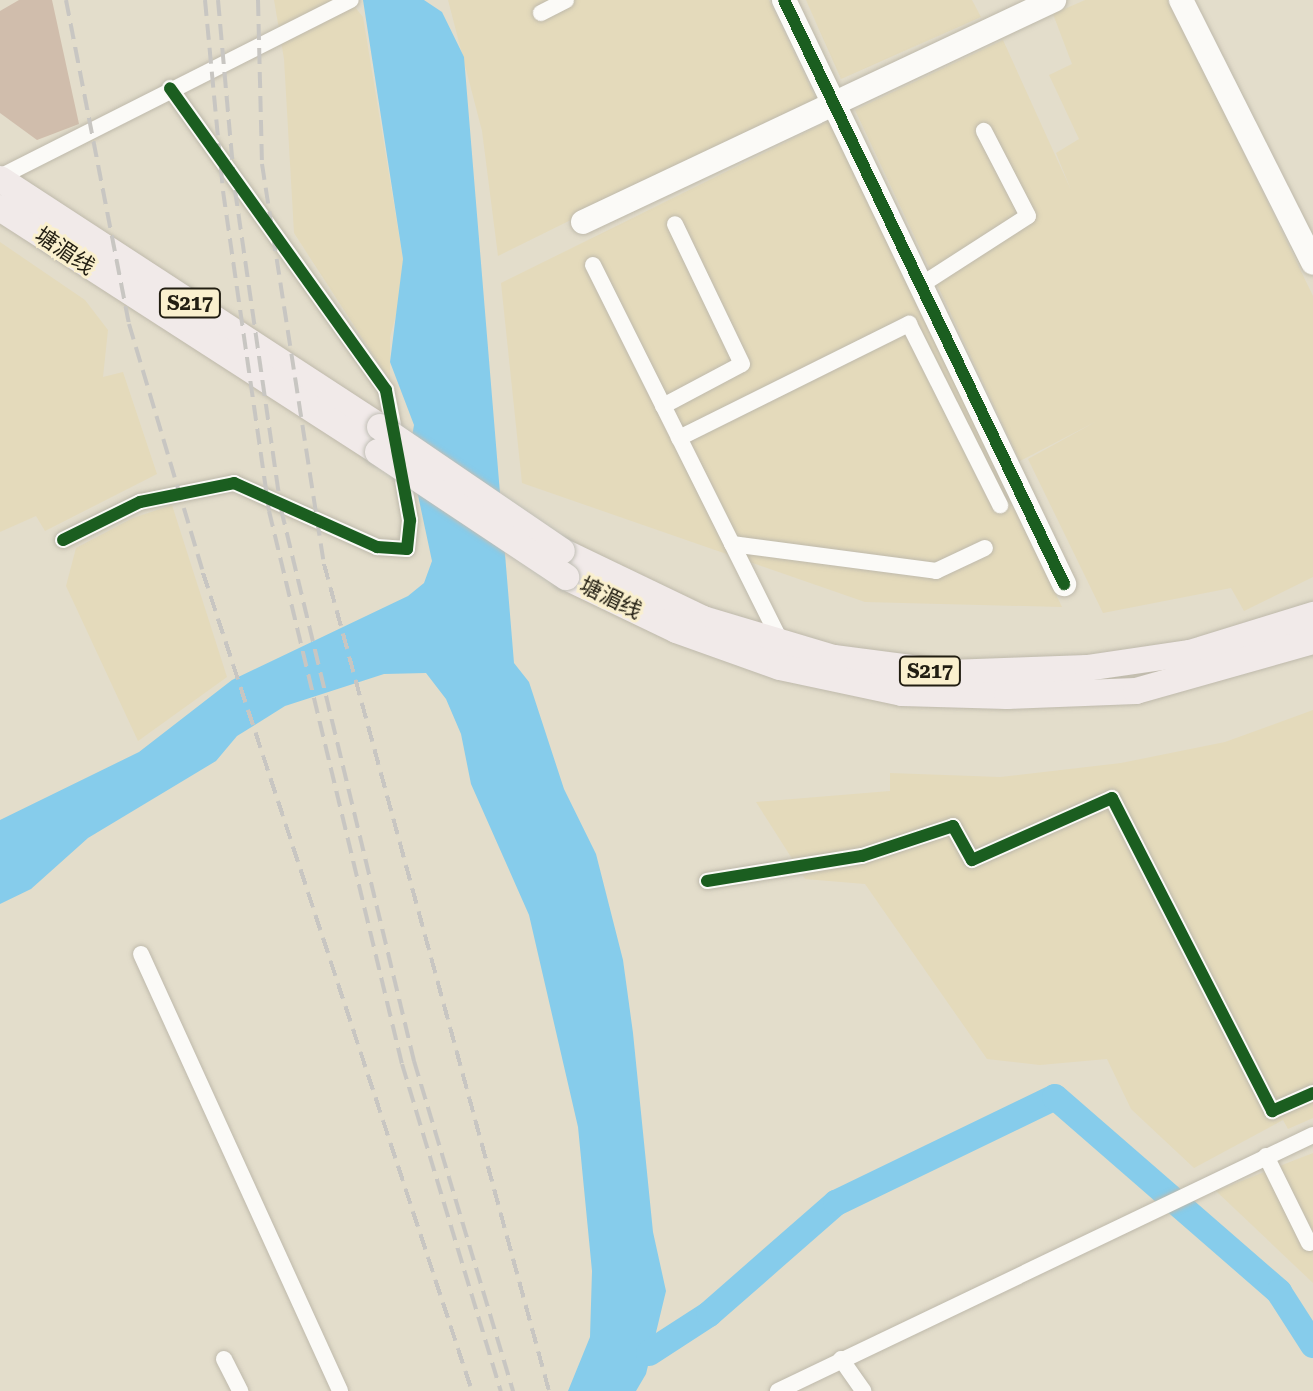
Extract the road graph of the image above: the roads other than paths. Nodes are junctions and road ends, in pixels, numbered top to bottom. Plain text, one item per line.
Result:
1 (351, 0) edge
2 (566, 0) edge
3 (784, 0) edge
4 (1054, 0) edge
5 (1181, 0) edge
6 (541, 13) dead end
7 (170, 88) junction
8 (833, 103) junction
9 (984, 131) dead end
10 (0, 178) edge
11 (0, 208) edge
12 (583, 222) dead end
13 (675, 224) dead end
14 (1313, 263) edge
15 (593, 265) dead end
16 (921, 285) junction
17 (663, 406) junction
18 (679, 438) junction
19 (379, 440) junction
20 (1000, 505) dead end
21 (63, 540) dead end
22 (732, 544) junction
23 (985, 548) dead end
24 (564, 564) junction
25 (1064, 584) dead end
26 (1313, 615) edge
27 (1313, 641) edge
28 (781, 642) junction
29 (707, 881) dead end
30 (141, 954) dead end
31 (1313, 1093) edge
32 (1313, 1135) edge
33 (1266, 1156) junction
34 (1309, 1243) dead end
35 (224, 1359) dead end
36 (841, 1359) junction
37 (240, 1391) edge
38 (340, 1391) edge
39 (780, 1391) edge
40 (863, 1391) edge

1 - 7 street
2 - 6 street
3 - 8 street
4 - 8 street
5 - 14 street
7 - 10 street
7 - 21 street
8 - 12 street
8 - 16 street
9 - 16 street
10 - 19 main road, S217
11 - 19 main road, 塘湄线 / S217
13 - 17 street
15 - 17 street
16 - 25 street
17 - 18 street
18 - 20 street
18 - 22 street
19 - 24 main road, 塘湄线 / S217, bridge
22 - 23 street
22 - 28 street
24 - 27 main road, 塘湄线 / S217
24 - 28 main road, S217
26 - 28 main road, S217
29 - 31 street
30 - 38 street
32 - 33 street
33 - 34 street
33 - 36 street
35 - 37 street
36 - 39 street
36 - 40 street

